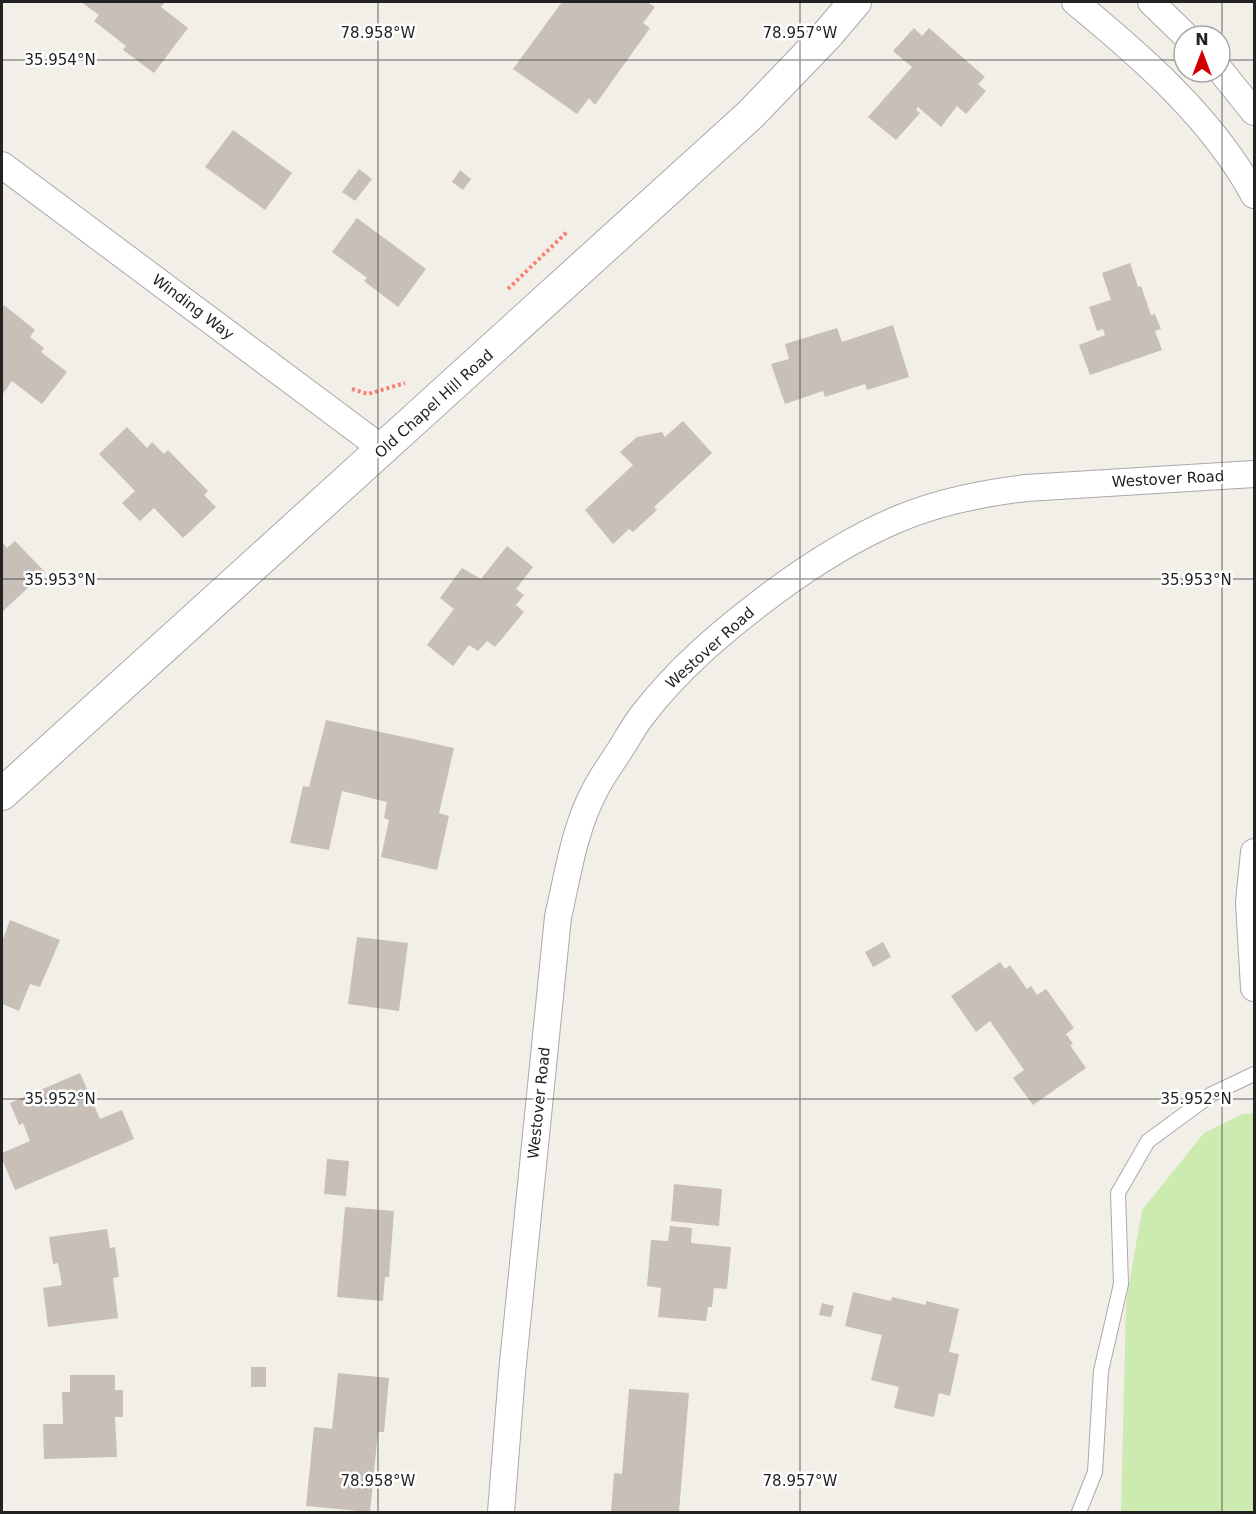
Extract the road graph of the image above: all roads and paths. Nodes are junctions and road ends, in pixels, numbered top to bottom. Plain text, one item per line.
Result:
1 (855, 2) edge
2 (1076, 2) edge
3 (1151, 2) edge
4 (1174, 24) edge
5 (1231, 84) edge
6 (1254, 112) edge
7 (2, 165) edge
8 (1254, 195) edge
9 (568, 231) dead end
10 (502, 294) dead end
11 (411, 381) dead end
12 (347, 387) dead end
13 (384, 450) junction
14 (1254, 474) edge
15 (2, 794) edge
16 (1254, 852) edge
17 (1254, 988) edge
18 (1254, 1074) edge
19 (501, 1512) edge
20 (1079, 1512) edge

1 - 13 street, Old Chapel Hill Road
2 - 8 street
3 - 4 street
5 - 6 street
7 - 13 street, Winding Way
9 - 10 path
11 - 12 path
13 - 15 street, Old Chapel Hill Road
14 - 19 street, Westover Road
16 - 17 street
18 - 20 lane

